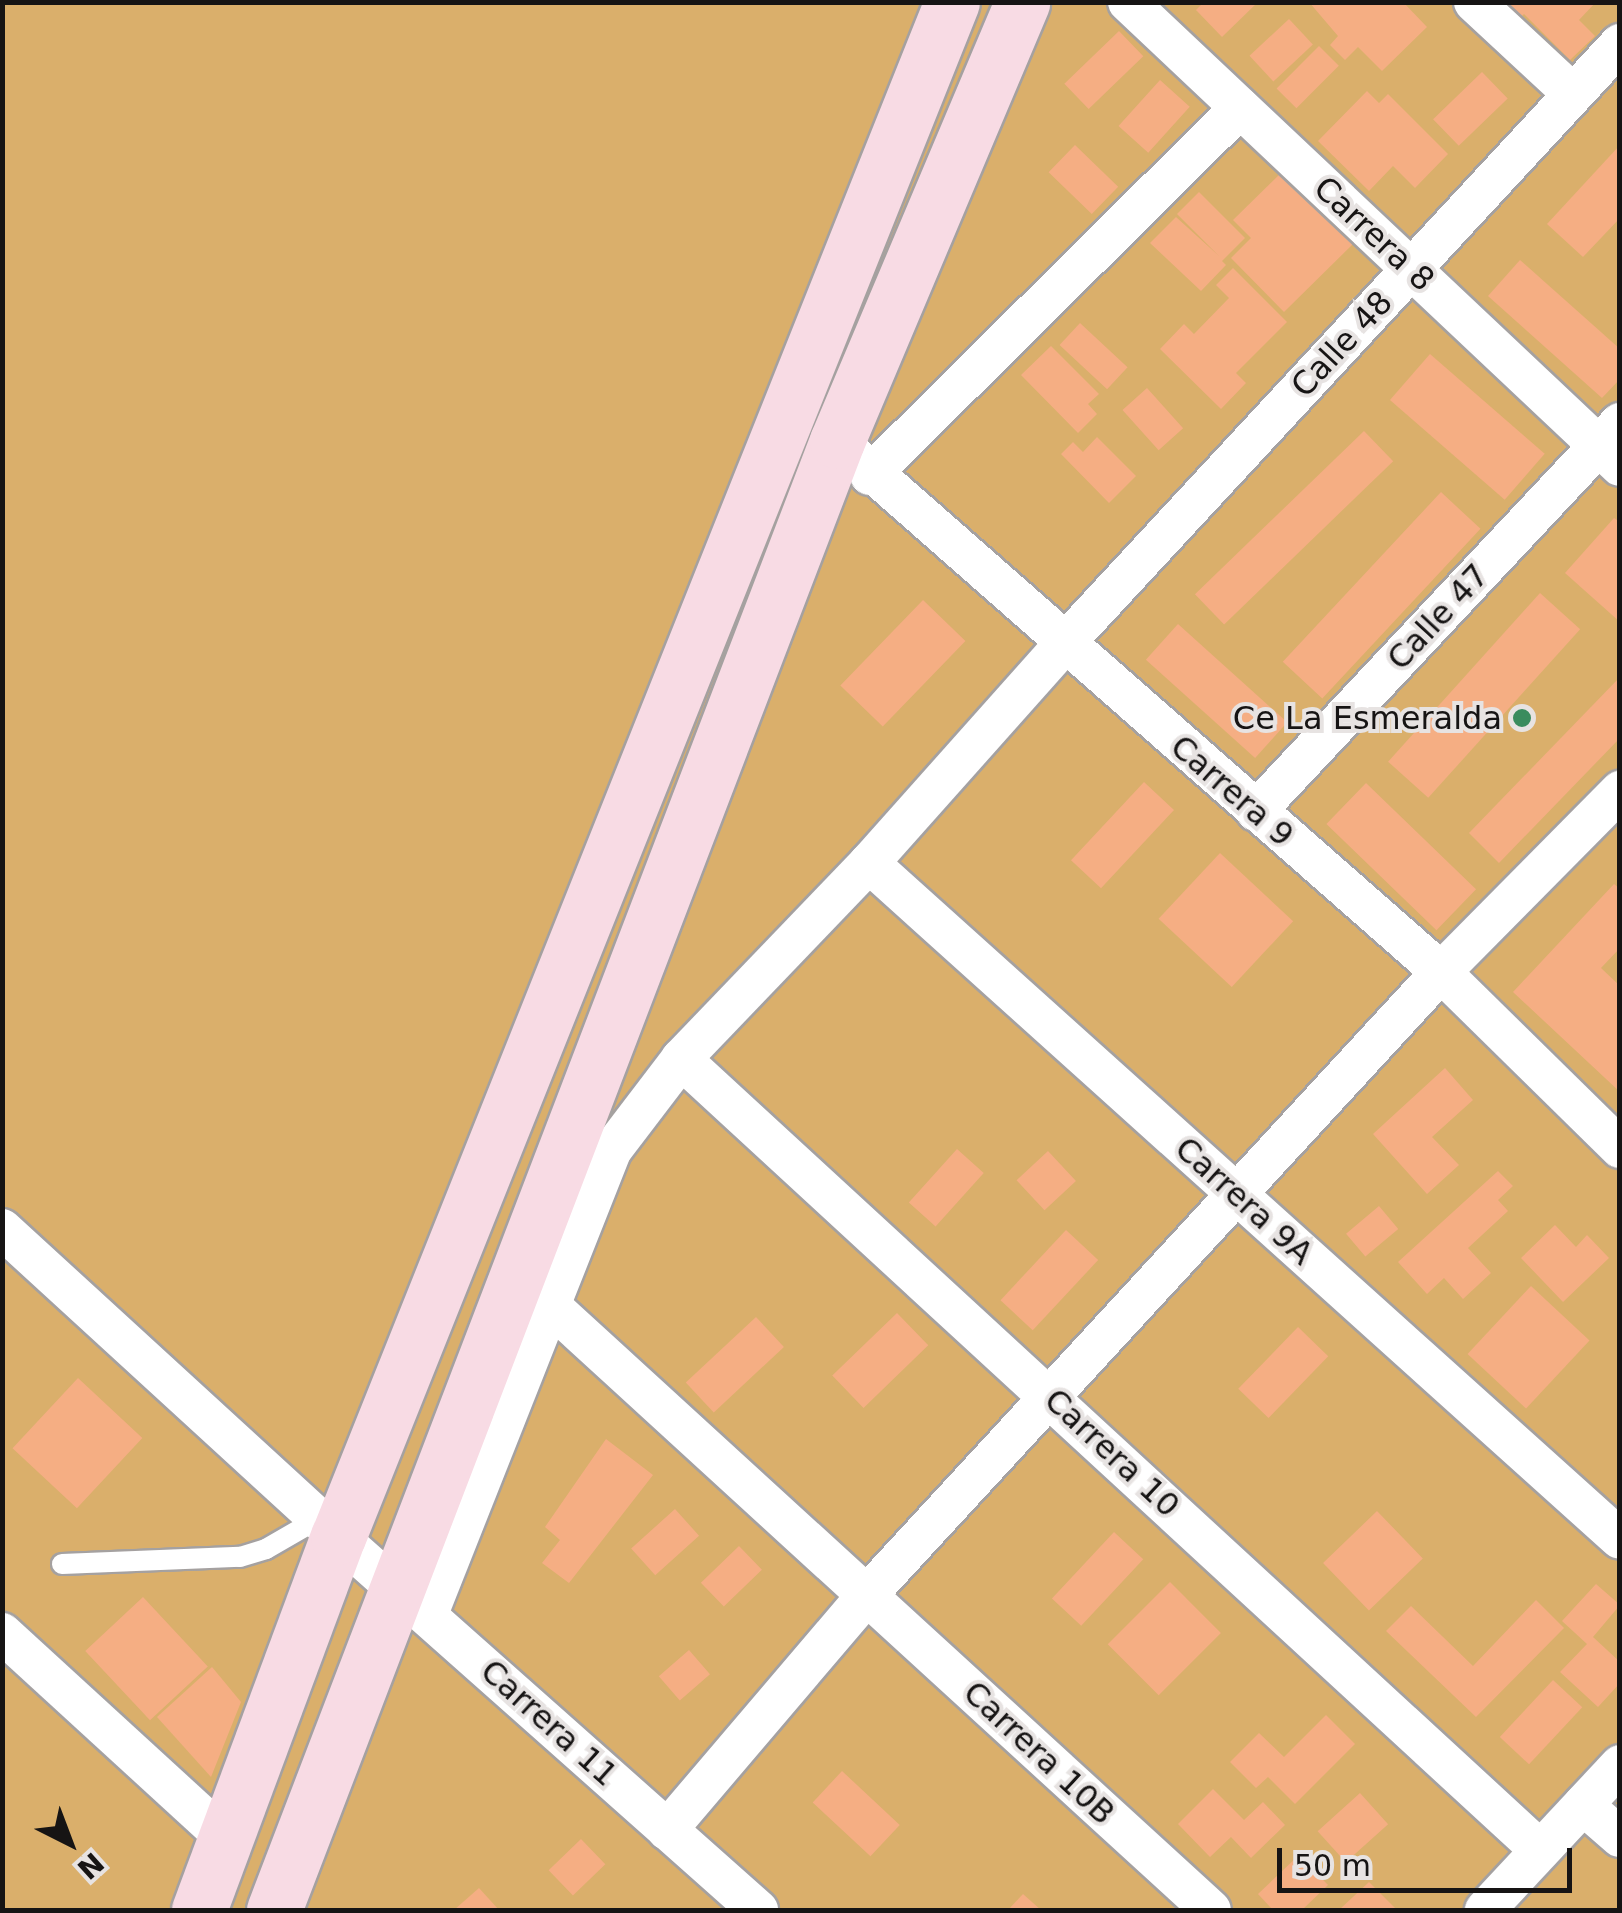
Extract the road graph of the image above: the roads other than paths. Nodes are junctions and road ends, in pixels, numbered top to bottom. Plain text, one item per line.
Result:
1 (952, 2) edge
2 (1022, 2) edge
3 (1128, 2) edge
4 (1474, 2) edge
5 (1620, 44) edge
6 (1572, 94) junction
7 (1240, 108) junction
8 (1411, 270) junction
9 (1612, 445) edge
10 (854, 458) junction
11 (1064, 644) junction
12 (1618, 796) edge
13 (1256, 811) junction
14 (869, 863) junction
15 (1441, 972) junction
16 (681, 1059) junction
17 (1620, 1148) edge
18 (1236, 1194) junction
19 (2, 1228) edge
20 (532, 1290) junction
21 (1050, 1396) junction
22 (328, 1528) junction
23 (1620, 1539) edge
24 (62, 1564) dead end
25 (867, 1595) junction
26 (414, 1602) junction
27 (2, 1632) edge
28 (1620, 1765) edge
29 (1583, 1805) junction
30 (668, 1830) junction
31 (224, 1837) junction
32 (1620, 1837) edge
33 (1540, 1850) junction
34 (744, 1906) edge
35 (199, 1910) edge
36 (274, 1910) edge
37 (1211, 1910) edge
38 (1484, 1910) edge

1 - 22 main road
2 - 10 main road
3 - 7 street, Carrera 8
4 - 6 street
5 - 6 street, Calle 48
6 - 8 street, Calle 48
7 - 8 street, Carrera 8
7 - 10 street
8 - 9 street, Carrera 8
8 - 11 street, Calle 48
9 - 13 street, Calle 47
10 - 11 street, Carrera 9
10 - 20 main road
11 - 13 street, Carrera 9
11 - 14 street, Calle 48
12 - 15 street
13 - 15 street, Carrera 9
14 - 16 street, Calle 48
14 - 18 street, Carrera 9A
15 - 17 street, Carrera 9
15 - 18 street
16 - 20 street, Calle 48
16 - 21 street, Carrera 10
18 - 21 street
18 - 23 street, Carrera 9A
19 - 22 street, Carrera 11
20 - 25 street, Carrera 10B
20 - 26 main road
21 - 25 street
21 - 33 street, Carrera 10
22 - 24 lane
22 - 26 street, Carrera 11
22 - 31 main road
25 - 30 street
25 - 37 street, Carrera 10B
26 - 30 street, Carrera 11
26 - 36 main road
27 - 31 street
28 - 29 street
29 - 32 street
29 - 33 street
30 - 34 street, Carrera 11
31 - 35 main road
33 - 38 street

